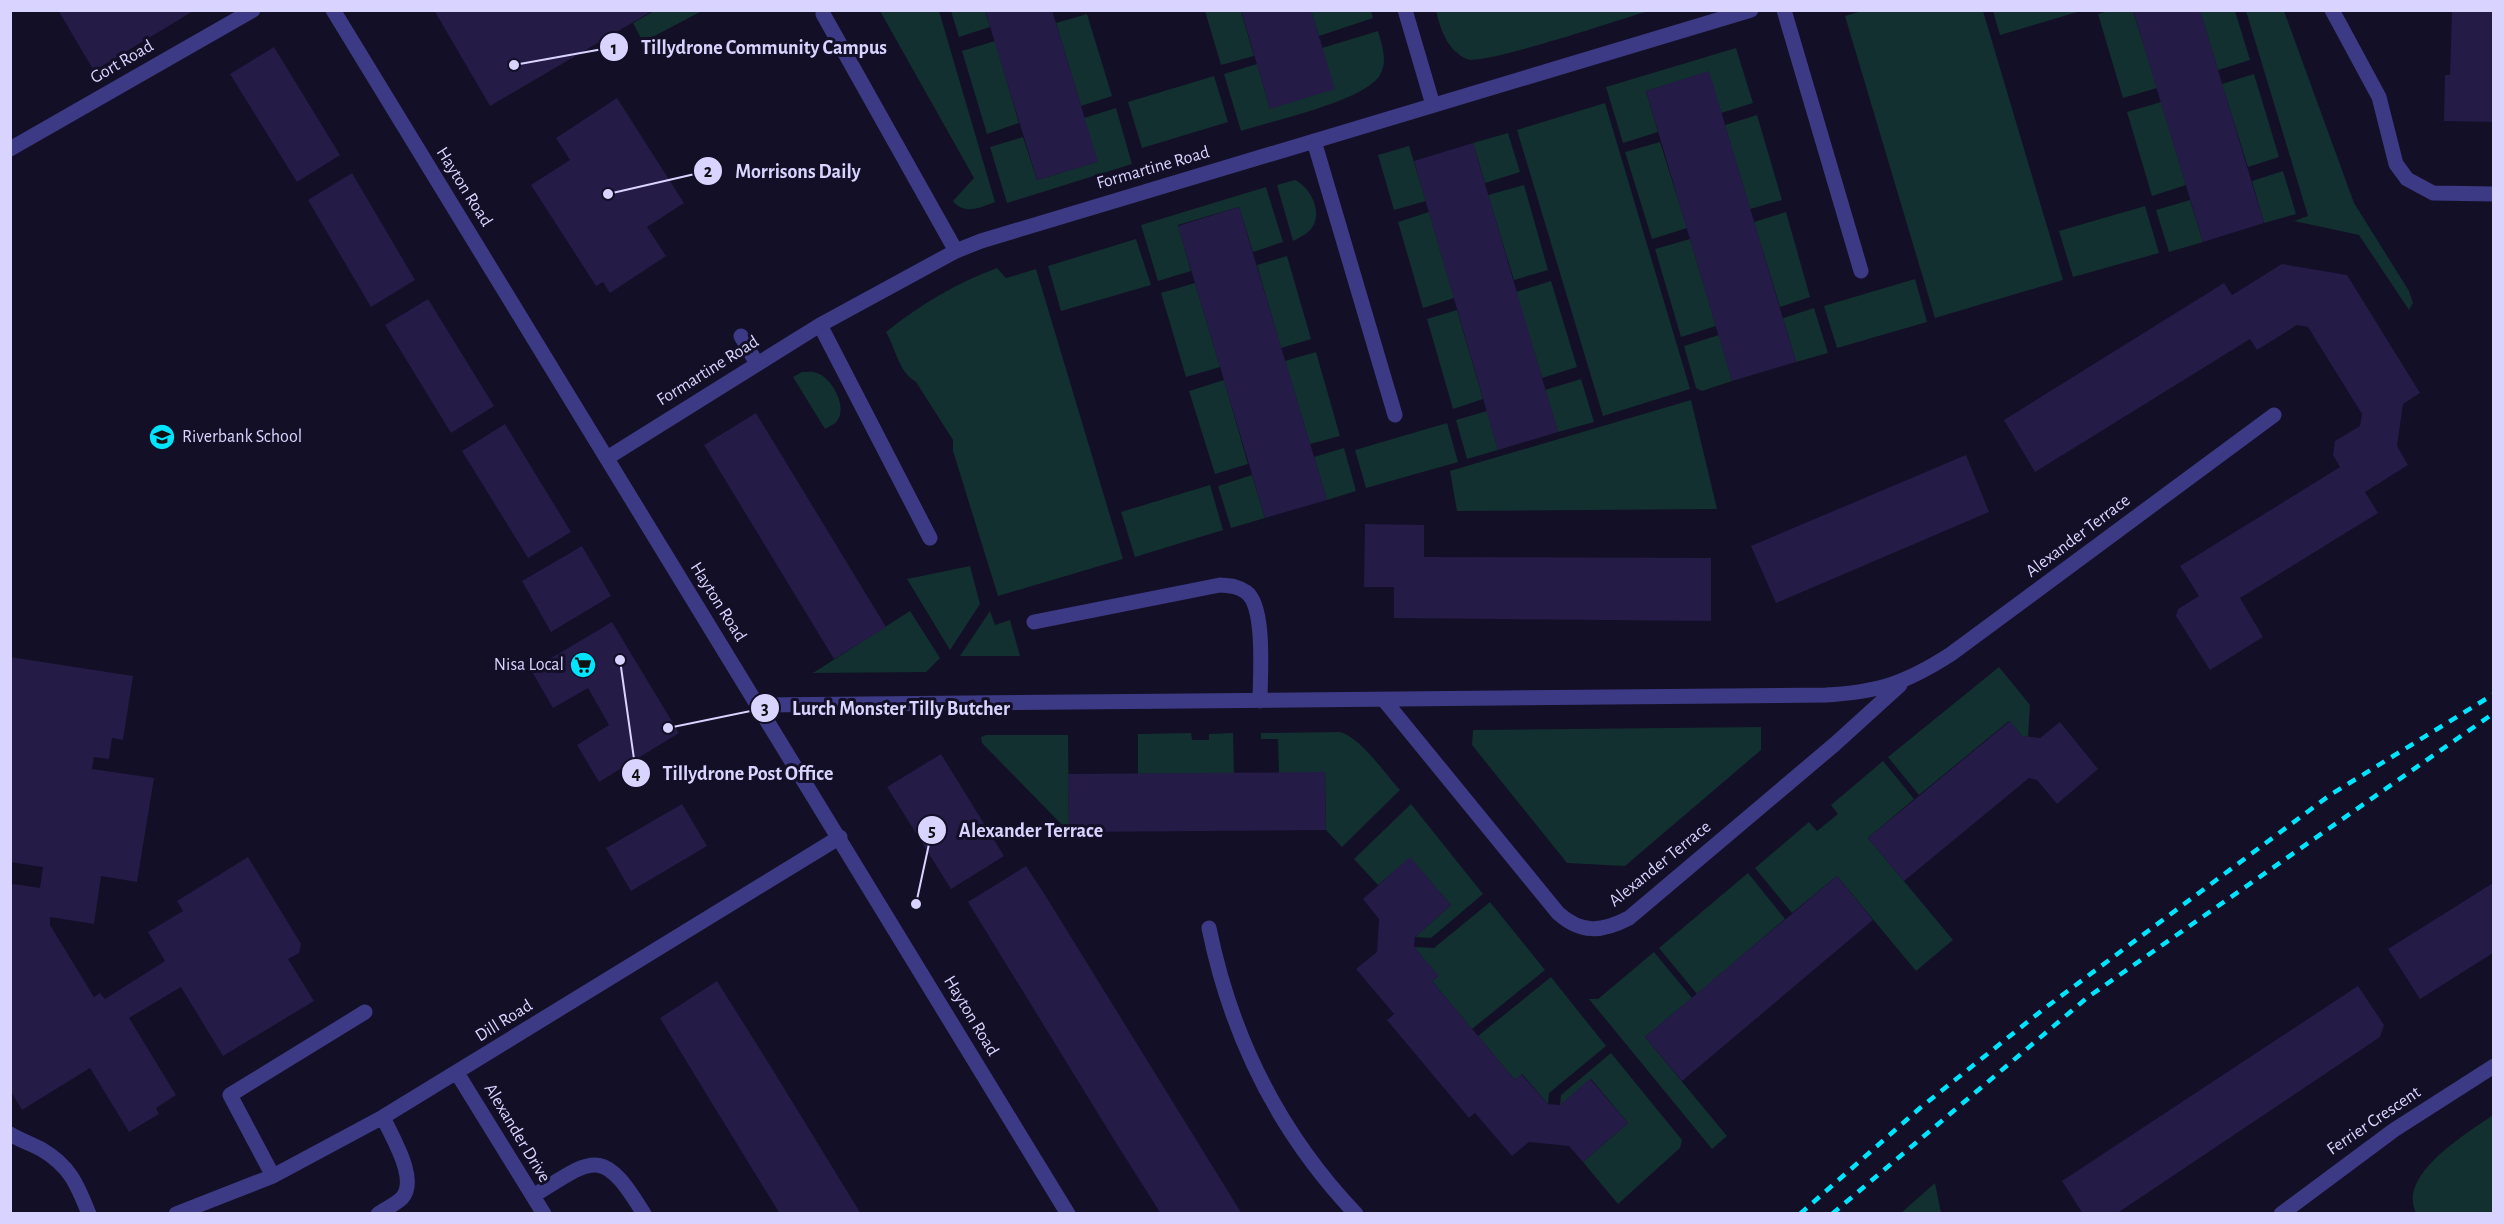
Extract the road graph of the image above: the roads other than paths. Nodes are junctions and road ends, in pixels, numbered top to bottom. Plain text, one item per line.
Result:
1 (253, 10) edge
2 (333, 10) edge
3 (1405, 10) edge
4 (1751, 10) edge
5 (1784, 10) edge
6 (2332, 10) edge
7 (823, 14) dead end
8 (1433, 105) junction
9 (1314, 141) junction
10 (10, 149) edge
11 (2493, 194) edge
12 (956, 251) junction
13 (1862, 271) dead end
14 (820, 325) junction
15 (741, 336) dead end
16 (757, 364) junction
17 (1395, 415) dead end
18 (2274, 415) dead end
19 (607, 458) junction
20 (930, 538) dead end
21 (1034, 622) dead end
22 (1902, 682) junction
23 (1384, 700) junction
24 (1260, 701) junction
25 (758, 705) junction
26 (840, 837) junction
27 (1209, 928) dead end
28 (365, 1012) dead end
29 (2493, 1066) edge
30 (457, 1073) junction
31 (383, 1117) junction
32 (10, 1134) edge
33 (273, 1176) junction
34 (533, 1196) junction
35 (89, 1214) edge
36 (176, 1214) edge
37 (378, 1214) edge
38 (544, 1214) edge
39 (644, 1214) edge
40 (1068, 1214) edge
41 (1356, 1214) edge
42 (2281, 1214) edge

1 - 10 street, Gort Road
2 - 19 street, Hayton Road
3 - 8 street
4 - 8 street, Formartine Road
5 - 13 street
6 - 11 street
7 - 12 street
8 - 9 street, Formartine Road
9 - 12 street, Formartine Road
9 - 17 street
12 - 14 street, Formartine Road
14 - 16 street, Formartine Road
14 - 20 street
15 - 16 street
16 - 19 street, Formartine Road
18 - 22 street, Alexander Terrace
19 - 25 street, Hayton Road
21 - 24 street
22 - 23 street, Alexander Terrace
22 - 23 street, Alexander Terrace
23 - 24 street, Alexander Terrace
24 - 25 street, Alexander Terrace
25 - 26 street, Hayton Road
26 - 30 street, Dill Road
26 - 40 street, Hayton Road
27 - 41 street
28 - 33 street
29 - 42 street, Ferrier Crescent
30 - 31 street, Dill Road
30 - 34 street, Alexander Drive
31 - 33 street, Dill Road
31 - 37 street
32 - 35 street
33 - 36 street, Dill Road
34 - 38 street, Alexander Drive
34 - 39 street

